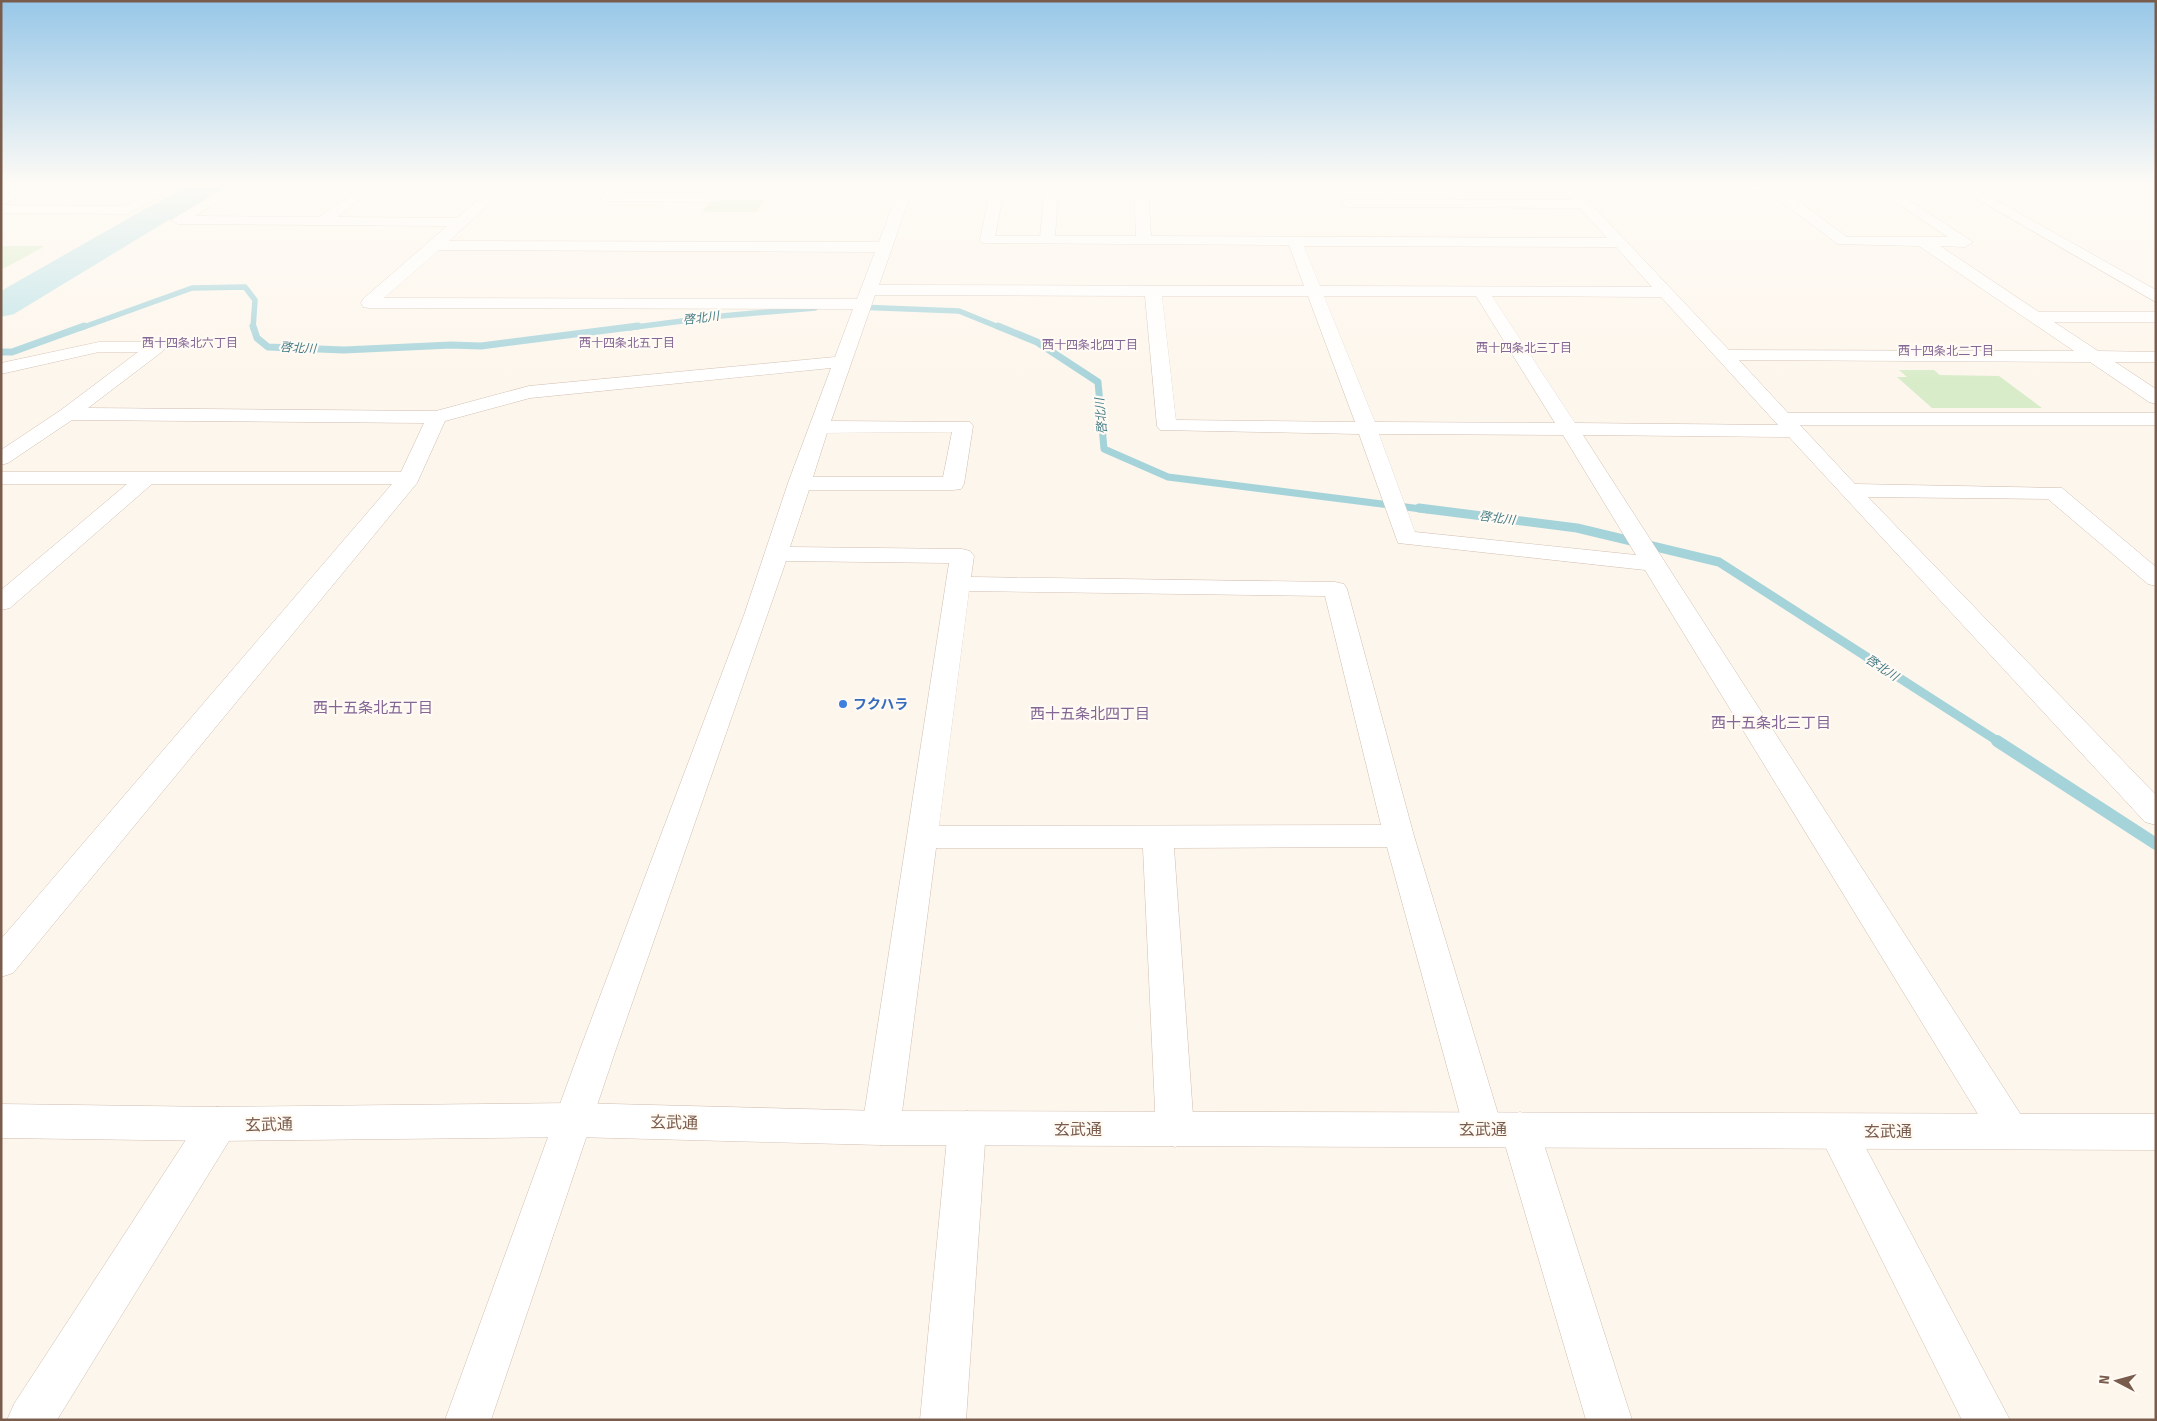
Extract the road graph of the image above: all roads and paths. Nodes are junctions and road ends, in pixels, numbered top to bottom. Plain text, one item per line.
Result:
1 (430, 251) edge
2 (884, 251) edge
3 (1299, 251) edge
4 (1628, 251) edge
5 (1937, 251) edge
6 (2078, 251) edge
7 (1153, 291) junction
8 (1316, 291) junction
9 (1480, 292) junction
10 (1666, 292) junction
11 (2151, 292) edge
12 (866, 297) junction
13 (2036, 317) junction
14 (2156, 317) edge
15 (1726, 356) junction
16 (2095, 357) junction
17 (2156, 358) edge
18 (843, 362) junction
19 (1, 369) edge
20 (2153, 394) edge
21 (68, 414) junction
22 (436, 417) junction
23 (2156, 419) edge
24 (1789, 425) junction
25 (819, 427) junction
26 (1367, 427) junction
27 (1569, 429) junction
28 (1, 459) edge
29 (1, 478) edge
30 (147, 478) junction
31 (409, 478) junction
32 (799, 483) junction
33 (1849, 490) junction
34 (776, 554) junction
35 (1654, 564) junction
36 (2156, 579) edge
37 (958, 584) junction
38 (1, 603) edge
39 (2156, 814) edge
40 (1158, 836) junction
41 (1399, 836) junction
42 (924, 837) junction
43 (1, 963) edge
44 (574, 1120) junction
45 (1, 1121) edge
46 (218, 1124) junction
47 (881, 1128) junction
48 (967, 1128) junction
49 (1501, 1129) junction
50 (1175, 1130) junction
51 (2009, 1130) junction
52 (1837, 1132) junction
53 (2156, 1132) edge
54 (30, 1420) edge
55 (468, 1420) edge
56 (943, 1420) edge
57 (1609, 1420) edge
58 (1987, 1420) edge

1 - 12 street
2 - 12 street
3 - 8 street
4 - 10 street
5 - 13 street
6 - 11 street
7 - 8 street
7 - 12 street
7 - 26 street
8 - 9 street
8 - 26 street
9 - 10 street
9 - 27 street
10 - 15 street
12 - 18 street
13 - 14 street
13 - 16 street
15 - 16 street
15 - 24 street
16 - 17 street
16 - 20 street
18 - 22 street
18 - 25 street
19 - 21 street
21 - 22 street
21 - 28 street
22 - 31 street
23 - 24 street
24 - 27 street
24 - 33 street
25 - 32 street
25 - 32 street
26 - 27 street
26 - 35 street
27 - 35 street
29 - 30 street
30 - 31 street
30 - 38 street
31 - 43 street
32 - 34 street
33 - 36 street
33 - 39 street
34 - 37 street
34 - 44 street
35 - 51 street
37 - 41 street
37 - 42 street
40 - 41 street
40 - 42 street
40 - 50 street
41 - 49 street
42 - 47 street
44 - 46 street, 玄武通
44 - 47 street, 玄武通
44 - 55 street
45 - 46 street, 玄武通
46 - 54 street
47 - 48 street, 玄武通
48 - 50 street, 玄武通
48 - 56 street
49 - 50 street, 玄武通
49 - 52 street, 玄武通
49 - 57 street
51 - 52 street, 玄武通
51 - 53 street, 玄武通
52 - 58 street

